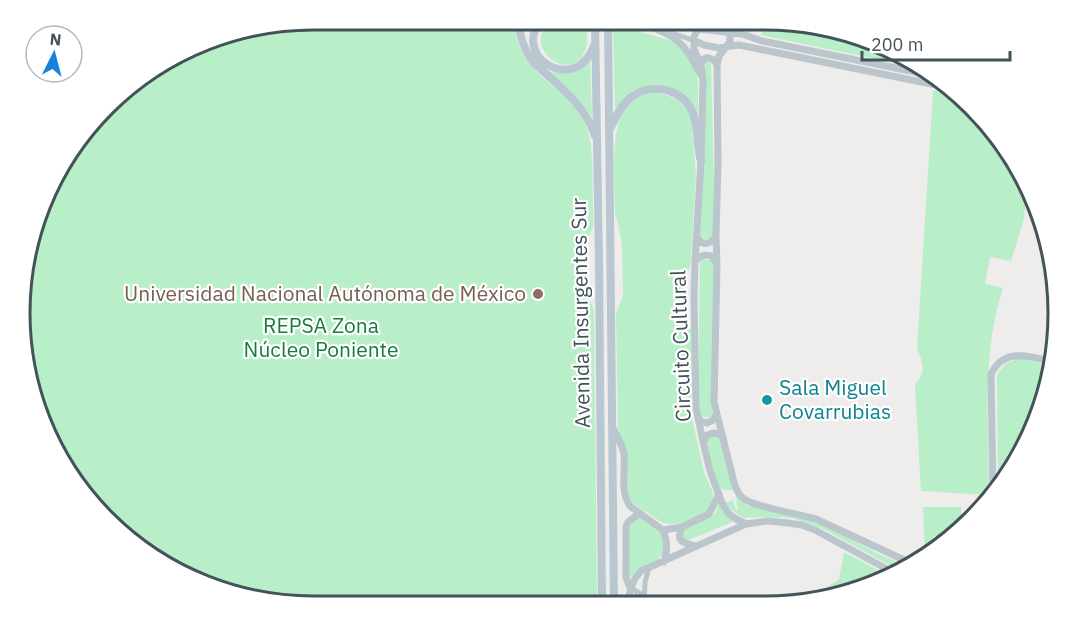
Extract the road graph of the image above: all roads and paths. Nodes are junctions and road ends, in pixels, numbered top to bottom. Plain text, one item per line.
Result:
1 (520, 30) edge
2 (536, 30) edge
3 (595, 30) edge
4 (609, 30) edge
5 (658, 30) joint
6 (699, 30) edge
7 (708, 30) edge
8 (725, 30) edge
9 (730, 33) junction
10 (694, 41) junction
11 (595, 43) junction
12 (728, 46) junction
13 (701, 65) junction
14 (717, 65) junction
15 (911, 71) edge
16 (703, 81) junction
17 (931, 84) edge
18 (609, 129) junction
19 (598, 149) junction
20 (701, 161) junction
21 (696, 234) junction
22 (716, 235) junction
23 (695, 261) junction
24 (717, 266) junction
25 (1044, 360) edge
26 (716, 414) junction
27 (697, 415) junction
28 (612, 425) junction
29 (722, 436) junction
30 (704, 446) junction
31 (993, 481) edge
32 (719, 494) junction
33 (640, 513) junction
34 (746, 524) junction
35 (682, 527) junction
36 (663, 530) junction
37 (697, 546) junction
38 (903, 560) edge
39 (664, 562) junction
40 (649, 567) junction
41 (886, 569) edge
42 (633, 589) junction
43 (602, 596) edge
44 (614, 596) edge
45 (631, 596) edge
46 (634, 596) edge
47 (644, 596) joint

1 - 19 main road
2 - 11 main road
3 - 11 main road, Avenida Insurgentes Sur
4 - 18 main road, Avenida Insurgentes Sur
5 - 10 street
5 - 16 street
6 - 10 street
7 - 9 street
8 - 9 main road
9 - 12 street
9 - 15 street
10 - 12 street
10 - 13 street, Circuito Cultural
11 - 19 main road, Avenida Insurgentes Sur
12 - 14 street
12 - 17 street
13 - 14 street
13 - 16 street, Circuito Cultural
14 - 22 street, Circuito Cultural
16 - 20 street, Circuito Cultural
18 - 20 main road
18 - 28 main road, Avenida Insurgentes Sur
19 - 43 main road, Avenida Insurgentes Sur
20 - 21 street, Circuito Cultural
21 - 22 street
21 - 23 street, Circuito Cultural
22 - 24 street, Circuito Cultural
23 - 24 street
23 - 27 street, Circuito Cultural
24 - 26 street, Circuito Cultural
25 - 31 street
26 - 27 street
26 - 29 street, Circuito Cultural
27 - 30 street, Circuito Cultural
28 - 33 street
28 - 44 main road, Avenida Insurgentes Sur
29 - 30 street
29 - 38 street, Circuito Cultural
30 - 32 street, Circuito Cultural
32 - 34 street, Circuito Cultural
32 - 35 street
33 - 36 street
33 - 42 street
34 - 37 street
34 - 41 street
35 - 36 street
35 - 37 street
36 - 39 street
37 - 39 street
39 - 40 street
40 - 42 street
40 - 47 street
42 - 45 street
42 - 46 street
42 - 47 street

